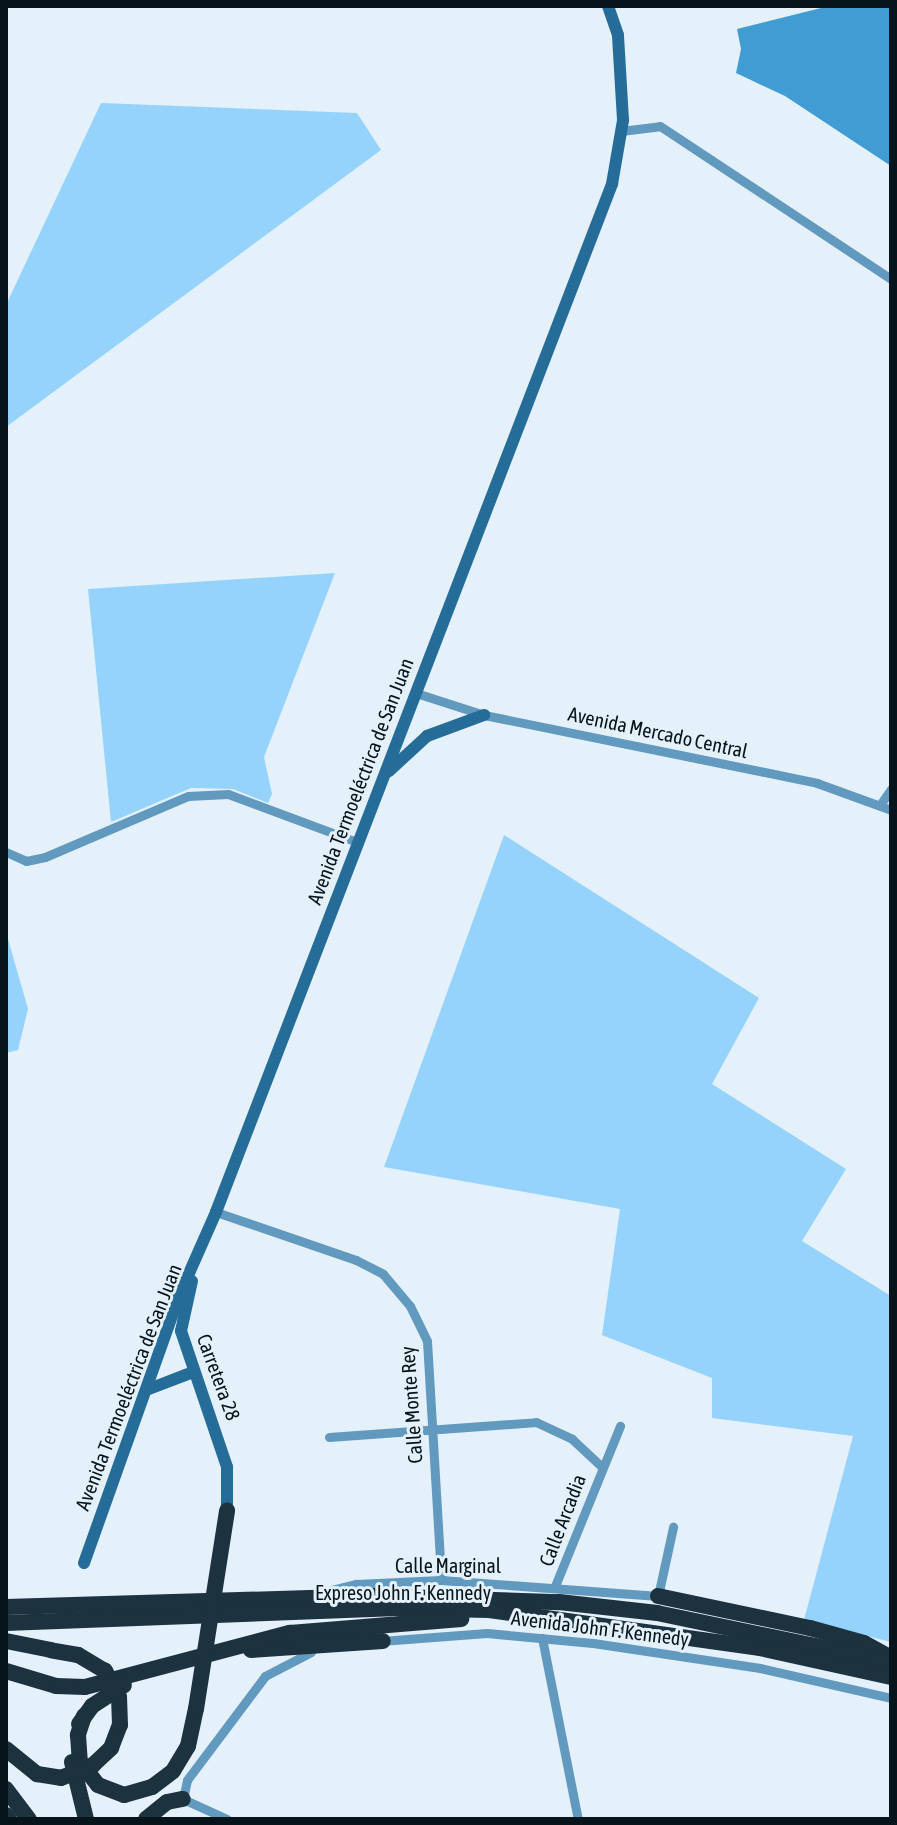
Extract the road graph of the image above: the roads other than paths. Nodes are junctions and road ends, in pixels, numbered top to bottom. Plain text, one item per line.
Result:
1 (608, 6) edge
2 (621, 131) junction
3 (891, 279) edge
4 (416, 693) junction
5 (484, 715) junction
6 (381, 780) junction
7 (891, 789) edge
8 (882, 802) junction
9 (891, 810) edge
10 (357, 842) junction
11 (6, 852) edge
12 (216, 1212) junction
13 (198, 1259) junction
14 (193, 1372) junction
15 (149, 1389) junction
16 (620, 1426) dead end
17 (431, 1428) junction
18 (329, 1437) dead end
19 (602, 1467) junction
20 (227, 1510) joint
21 (673, 1527) dead end
22 (84, 1563) dead end
23 (441, 1580) junction
24 (555, 1586) junction
25 (658, 1596) junction
26 (286, 1600) junction
27 (6, 1604) edge
28 (489, 1610) junction
29 (6, 1623) edge
30 (542, 1638) junction
31 (6, 1641) edge
32 (383, 1641) junction
33 (229, 1649) junction
34 (891, 1660) edge
35 (6, 1671) edge
36 (143, 1675) junction
37 (891, 1677) edge
38 (891, 1698) edge
39 (84, 1716) junction
40 (6, 1749) edge
41 (6, 1789) edge
42 (183, 1799) junction
43 (29, 1819) edge
44 (86, 1819) edge
45 (146, 1819) edge
46 (160, 1819) edge
47 (227, 1819) edge
48 (578, 1819) edge

1 - 2 street, Avenida Termoeléctrica de San Juan
2 - 3 street
2 - 4 street, Avenida Termoeléctrica de San Juan
4 - 5 street, Avenida Mercado Central
4 - 6 street, Avenida Termoeléctrica de San Juan
5 - 6 street
5 - 8 street, Avenida Mercado Central
6 - 10 street, Avenida Termoeléctrica de San Juan
7 - 8 street
8 - 9 street, Avenida Mercado Central
10 - 11 street
10 - 12 street, Avenida Termoeléctrica de San Juan
12 - 13 street, Avenida Termoeléctrica de San Juan
12 - 17 street, Calle Monte Rey
13 - 14 street, Carretera 28
13 - 15 street, Avenida Termoeléctrica de San Juan
14 - 15 street
14 - 20 street, Carretera 28
15 - 22 street, Avenida Termoeléctrica de San Juan
16 - 19 street
17 - 18 street, Calle Arcadia
17 - 19 street, Calle Arcadia
17 - 23 street, Calle Monte Rey
19 - 24 street, Calle Arcadia
20 - 39 highway, bridge
21 - 25 street
23 - 24 street, Calle Marginal
23 - 26 street, Calle Marginal
24 - 25 street, Calle Marginal
25 - 34 highway
26 - 27 highway, Expreso John F. Kennedy
26 - 34 highway, Expreso John F. Kennedy
28 - 29 highway, Expreso John F. Kennedy
28 - 33 highway
28 - 37 highway, Expreso John F. Kennedy
30 - 32 street, Avenida John F. Kennedy
30 - 38 street, Avenida John F. Kennedy
30 - 48 street
31 - 40 highway, bridge
32 - 33 highway
32 - 42 street, Avenida John F. Kennedy
33 - 36 highway
35 - 36 highway
36 - 39 highway
39 - 44 highway
41 - 43 highway
42 - 45 highway
42 - 46 highway
42 - 47 street

